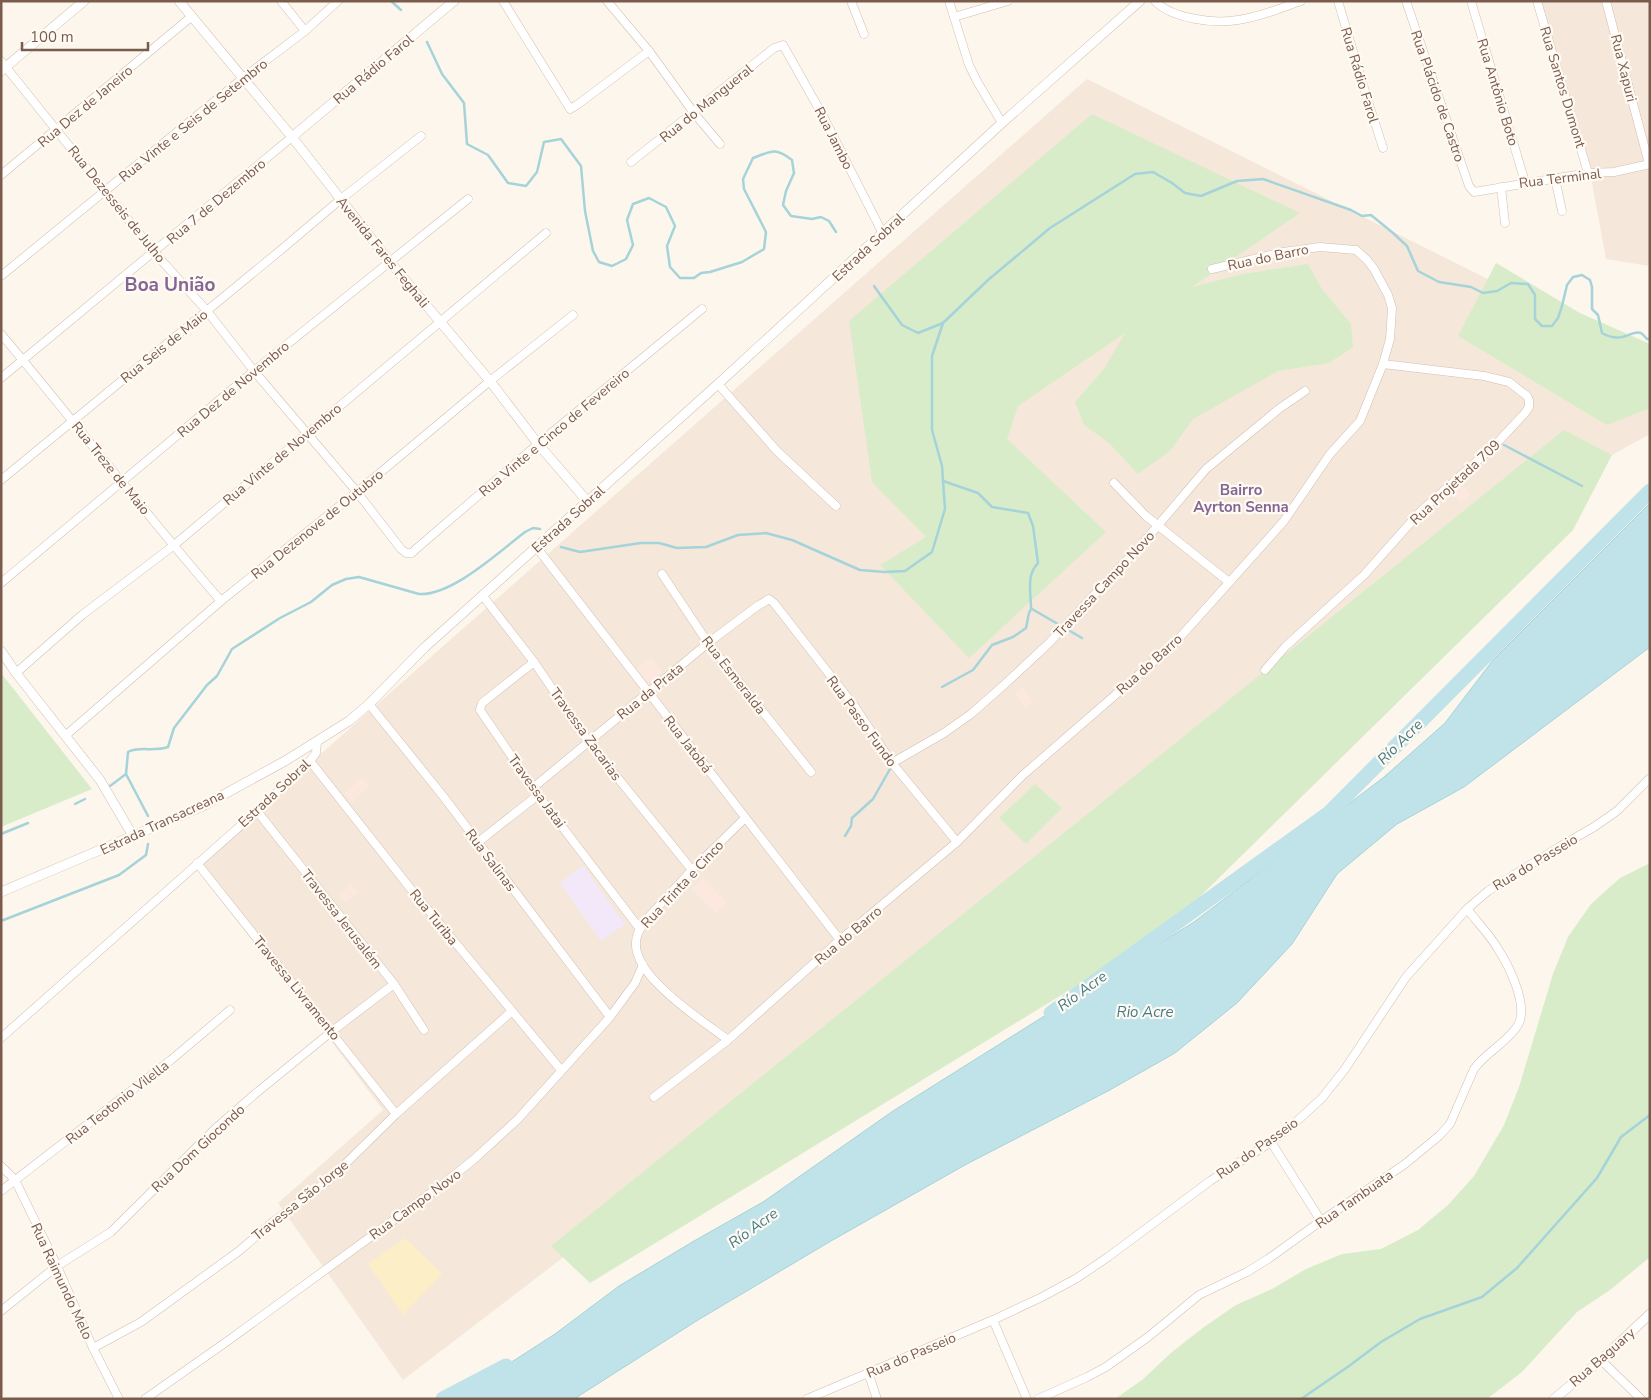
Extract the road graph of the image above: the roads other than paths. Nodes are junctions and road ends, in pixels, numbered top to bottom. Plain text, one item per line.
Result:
1 (84, 1) edge
2 (179, 1) edge
3 (281, 1) edge
4 (338, 1) edge
5 (454, 1) edge
6 (503, 1) edge
7 (607, 1) edge
8 (851, 1) edge
9 (950, 1) edge
10 (1008, 1) edge
11 (1140, 1) edge
12 (1155, 1) edge
13 (1301, 1) edge
14 (1338, 1) edge
15 (1406, 1) edge
16 (1471, 1) edge
17 (1537, 1) edge
18 (1606, 1) edge
19 (191, 17) junction
20 (954, 17) junction
21 (305, 31) junction
22 (864, 34) dead end
23 (781, 45) joint
24 (649, 50) junction
25 (3, 66) edge
26 (243, 78) junction
27 (694, 113) junction
28 (1002, 124) junction
29 (57, 130) junction
30 (421, 136) dead end
31 (292, 138) junction
32 (720, 144) dead end
33 (1384, 148) dead end
34 (631, 162) dead end
35 (1649, 164) edge
36 (1588, 172) junction
37 (1, 176) edge
38 (1555, 178) junction
39 (1525, 182) junction
40 (1500, 187) junction
41 (1472, 189) joint
42 (106, 191) junction
43 (341, 199) junction
44 (468, 199) dead end
45 (1562, 211) dead end
46 (1505, 223) dead end
47 (546, 233) dead end
48 (883, 234) junction
49 (155, 253) junction
50 (389, 261) junction
51 (1212, 270) dead end
52 (1, 276) edge
53 (702, 309) dead end
54 (207, 311) junction
55 (573, 315) dead end
56 (441, 322) junction
57 (1, 334) edge
58 (23, 360) junction
59 (1383, 364) junction
60 (254, 371) junction
61 (1, 378) edge
62 (490, 381) junction
63 (718, 384) junction
64 (1305, 391) dead end
65 (73, 420) junction
66 (306, 433) junction
67 (538, 444) junction
68 (1, 480) edge
69 (122, 482) junction
70 (1114, 483) dead end
71 (357, 492) junction
72 (588, 502) junction
73 (836, 506) dead end
74 (1158, 526) junction
75 (173, 546) junction
76 (537, 548) junction
77 (406, 553) joint
78 (662, 574) dead end
79 (1229, 582) junction
80 (1, 583) edge
81 (483, 596) junction
82 (769, 599) joint
83 (221, 601) junction
84 (708, 643) junction
85 (1, 651) edge
86 (534, 662) junction
87 (1264, 670) dead end
88 (16, 673) junction
89 (648, 692) junction
90 (369, 704) junction
91 (65, 736) junction
92 (588, 740) junction
93 (317, 742) junction
94 (310, 761) junction
95 (892, 763) junction
96 (811, 772) dead end
97 (1650, 778) edge
98 (534, 787) junction
99 (538, 795) junction
100 (257, 810) junction
101 (745, 818) junction
102 (134, 836) junction
103 (957, 842) junction
104 (477, 843) junction
105 (197, 863) junction
106 (692, 870) junction
107 (1, 892) edge
108 (1467, 909) junction
109 (640, 929) junction
110 (840, 940) junction
111 (643, 965) junction
112 (394, 984) junction
113 (230, 1010) dead end
114 (512, 1011) junction
115 (610, 1017) junction
116 (424, 1030) dead end
117 (331, 1032) junction
118 (1, 1038) edge
119 (728, 1040) junction
120 (561, 1070) junction
121 (654, 1097) dead end
122 (396, 1114) junction
123 (1271, 1142) junction
124 (1, 1166) edge
125 (14, 1180) junction
126 (1, 1191) edge
127 (1321, 1221) junction
128 (57, 1266) junction
129 (1, 1311) edge
130 (1650, 1314) edge
131 (993, 1320) junction
132 (93, 1348) junction
133 (1601, 1360) junction
134 (868, 1372) junction
135 (119, 1399) edge
136 (145, 1399) edge
137 (806, 1399) edge
138 (877, 1399) edge
139 (1027, 1399) edge
140 (1038, 1399) edge
141 (1554, 1399) edge
142 (1641, 1399) edge

1 - 25 street
2 - 19 street, Avenida Fares Feghali
3 - 21 street
4 - 21 street, Rua Vinte e Seis de Setembro
5 - 31 street, Rua Rádio Farol
6 - 24 street
7 - 24 street
8 - 22 street
9 - 20 street
10 - 20 street
11 - 28 street, Estrada Sobral
12 - 13 street
14 - 33 street, Rua Rádio Farol
15 - 41 street, Rua Plácido de Castro
16 - 39 street, Rua Antônio Boto
17 - 36 street, Rua Santos Dumont
18 - 35 street, Rua Xapuri
19 - 26 street, Avenida Fares Feghali
19 - 29 street, Rua Dez de Janeiro
20 - 28 street
21 - 26 street, Rua Vinte e Seis de Setembro
23 - 27 street, Rua do Mangueral
23 - 48 street, Rua Jambo
24 - 27 street
25 - 29 street, Rua Dezesseis de Julho
26 - 31 street, Avenida Fares Feghali
26 - 42 street, Rua Vinte e Seis de Setembro
27 - 32 street
27 - 34 street, Rua do Mangueral
28 - 48 street, Estrada Sobral
29 - 37 street, Rua Dez de Janeiro
29 - 42 street, Rua Dezesseis de Julho
30 - 43 street, Rua Seis de Maio
31 - 43 street, Avenida Fares Feghali
31 - 49 street, Rua 7 de Dezembro
35 - 36 street, Rua Terminal
36 - 38 street, Rua Terminal
38 - 39 street, Rua Terminal
38 - 45 street
39 - 40 street, Rua Terminal
40 - 41 street, Rua Terminal
40 - 46 street
42 - 49 street, Rua Dezesseis de Julho
42 - 52 street, Rua Vinte e Seis de Setembro
43 - 50 street, Avenida Fares Feghali
43 - 54 street, Rua Seis de Maio
44 - 50 street, Rua Dez de Novembro
47 - 56 street, Rua Vinte de Novembro
48 - 63 street, Estrada Sobral
49 - 54 street, Rua Dezesseis de Julho
49 - 58 street, Rua 7 de Dezembro
50 - 56 street, Avenida Fares Feghali
50 - 60 street, Rua Dez de Novembro
51 - 59 street, Rua do Barro
53 - 67 street, Rua Vinte e Cinco de Fevereiro
54 - 60 street, Rua Dezesseis de Julho
54 - 65 street, Rua Seis de Maio
55 - 62 street, Rua Dezenove de Outubro
56 - 62 street, Avenida Fares Feghali
56 - 66 street, Rua Vinte de Novembro
57 - 58 street, Rua Treze de Maio
58 - 61 street, Rua 7 de Dezembro
58 - 65 street, Rua Treze de Maio
59 - 79 street, Rua do Barro
59 - 87 street, Rua Projetada 709
60 - 66 street, Rua Dezesseis de Julho
60 - 69 street, Rua Dez de Novembro
62 - 67 street, Avenida Fares Feghali
62 - 71 street, Rua Dezenove de Outubro
63 - 72 street, Estrada Sobral
63 - 73 street
64 - 74 street, Travessa Campo Novo
65 - 68 street, Rua Seis de Maio
65 - 69 street, Rua Treze de Maio
66 - 71 street, Rua Dezesseis de Julho
66 - 75 street, Rua Vinte de Novembro
67 - 72 street, Avenida Fares Feghali
67 - 77 street, Rua Vinte e Cinco de Fevereiro
69 - 75 street, Rua Treze de Maio
69 - 80 street, Rua Dez de Novembro
70 - 74 street
71 - 77 street, Rua Dezesseis de Julho
71 - 83 street, Rua Dezenove de Outubro
72 - 76 street, Estrada Sobral
74 - 79 street
74 - 95 street, Travessa Campo Novo
75 - 83 street, Rua Treze de Maio
75 - 88 street, Rua Vinte de Novembro
76 - 81 street, Estrada Sobral
76 - 89 street, Rua Jatobá
78 - 84 street, Rua Esmeralda
79 - 103 street, Rua do Barro
81 - 86 street, Travessa Zacarias
81 - 90 street, Estrada Sobral
82 - 84 street, Rua da Prata
82 - 95 street, Rua Passo Fundo
83 - 91 street, Rua Dezenove de Outubro
84 - 89 street, Rua da Prata
84 - 96 street, Rua Esmeralda
85 - 88 street
86 - 92 street, Travessa Zacarias
86 - 98 street, Travessa Jatai
88 - 91 street
89 - 92 street, Rua da Prata
89 - 101 street, Rua Jatobá
90 - 93 street, Estrada Sobral
90 - 104 street, Rua Salinas
91 - 102 street
92 - 98 street, Rua da Prata
92 - 106 street, Travessa Zacarias
93 - 94 street, Estrada Sobral
93 - 102 street, Estrada Transacreana
94 - 100 street, Estrada Sobral
94 - 114 street, Rua Turiba
95 - 103 street, Rua Passo Fundo
97 - 108 street, Rua do Passeio
98 - 99 street, Travessa Jatai
99 - 104 street
99 - 109 street, Travessa Jatai
100 - 105 street, Estrada Sobral
100 - 112 street, Travessa Jerusalém
101 - 106 street, Rua Trinta e Cinco
101 - 110 street, Rua Jatobá
102 - 107 street, Estrada Transacreana
103 - 110 street, Rua do Barro
104 - 115 street, Rua Salinas
105 - 117 street, Travessa Livramento
105 - 118 street, Estrada Sobral
106 - 109 street, Rua Trinta e Cinco
108 - 123 street, Rua do Passeio
108 - 127 street, Rua Tambuata
109 - 111 street, Rua Trinta e Cinco
110 - 119 street, Rua do Barro
111 - 115 street, Rua Campo Novo
111 - 119 street
112 - 116 street, Travessa Jerusalém
112 - 117 street, Rua Dom Giocondo
113 - 125 street, Rua Teotonio Vilella
114 - 120 street, Rua Turiba
114 - 122 street, Travessa São Jorge
115 - 120 street, Rua Campo Novo
117 - 122 street, Travessa Livramento
117 - 128 street, Rua Dom Giocondo
119 - 121 street, Rua do Barro
120 - 136 street, Rua Campo Novo
122 - 132 street, Travessa São Jorge
123 - 127 street
123 - 131 street, Rua do Passeio
124 - 125 street, Rua Raimundo Melo
125 - 126 street, Rua Teotonio Vilella
125 - 128 street, Rua Raimundo Melo
127 - 140 street, Rua Tambuata
128 - 129 street, Rua Dom Giocondo
128 - 132 street, Rua Raimundo Melo
130 - 133 street, Rua Baguary
131 - 134 street, Rua do Passeio
131 - 139 street
132 - 135 street, Rua Raimundo Melo
133 - 141 street, Rua Baguary
133 - 142 street
134 - 137 street, Rua do Passeio
134 - 138 street

